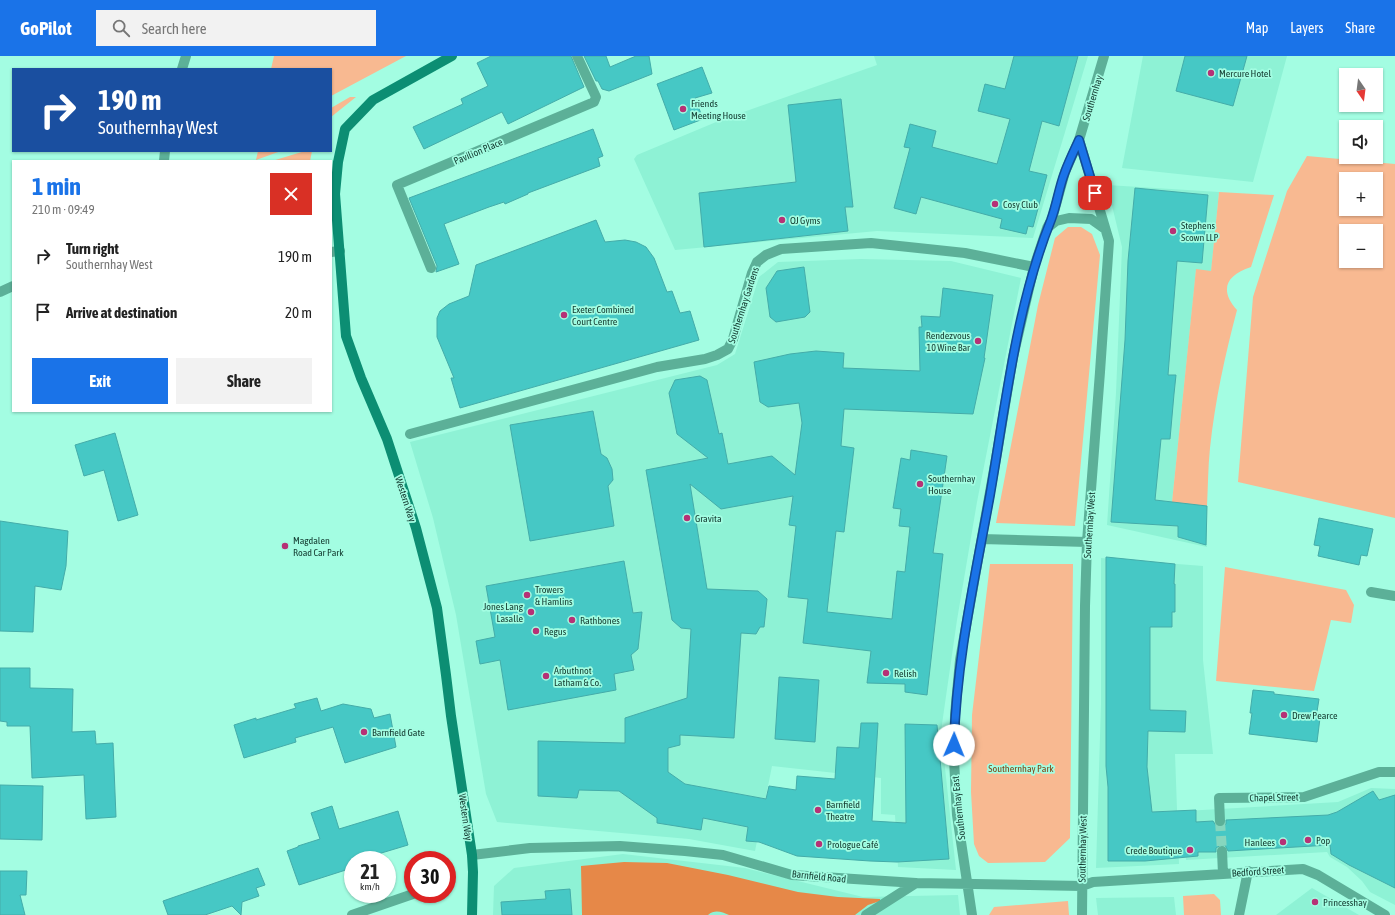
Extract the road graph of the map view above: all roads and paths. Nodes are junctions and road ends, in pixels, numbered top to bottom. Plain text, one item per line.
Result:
1 (186, 56) edge
2 (452, 56) edge
3 (577, 56) edge
4 (1104, 56) edge
5 (182, 68) edge
6 (1079, 140) junction
7 (1047, 228) junction
8 (1105, 229) junction
9 (335, 252) edge
10 (1034, 267) junction
11 (431, 268) dead end
12 (12, 286) edge
13 (0, 292) edge
14 (410, 434) dead end
15 (982, 539) junction
16 (1087, 542) junction
17 (1371, 592) dead end
18 (1395, 596) edge
19 (1395, 772) edge
20 (1220, 821) tunnel mouth
21 (1222, 851) tunnel mouth
22 (472, 855) junction
23 (1248, 872) junction
24 (1223, 874) junction
25 (1120, 880) joint
26 (916, 883) junction
27 (968, 884) junction
28 (1082, 886) junction
29 (404, 897) edge
30 (363, 913) edge
31 (352, 915) edge
32 (472, 915) edge
33 (866, 915) edge
34 (972, 915) edge
35 (1082, 915) edge
36 (1239, 915) edge
37 (1385, 915) edge

1 - 5 street
2 - 9 main road, Western Way
3 - 11 street, Pavilion Place
4 - 6 street, Southernhay
6 - 7 street, Southernhay East
6 - 8 street, Southernhay West
7 - 8 street
7 - 10 street, Southernhay East
8 - 16 street, Southernhay West
9 - 22 main road, Western Way
10 - 14 street, Southernhay Gardens
10 - 15 street, Southernhay East
12 - 13 street
15 - 16 street
15 - 27 street, Southernhay East
16 - 28 street, Southernhay West
17 - 18 street
19 - 20 street, Chapel Street
21 - 24 street
22 - 26 street, Barnfield Road
22 - 32 main road, Western Way
23 - 24 street, Bedford Street
23 - 36 street
23 - 37 street, Bedford Street
24 - 25 street, Bedford Street
25 - 28 street, Barnfield Road
26 - 27 street, Barnfield Road
26 - 33 street
27 - 28 street, Barnfield Road
27 - 34 street, Southernhay East
28 - 35 street, Southernhay West
29 - 30 street
30 - 31 street

